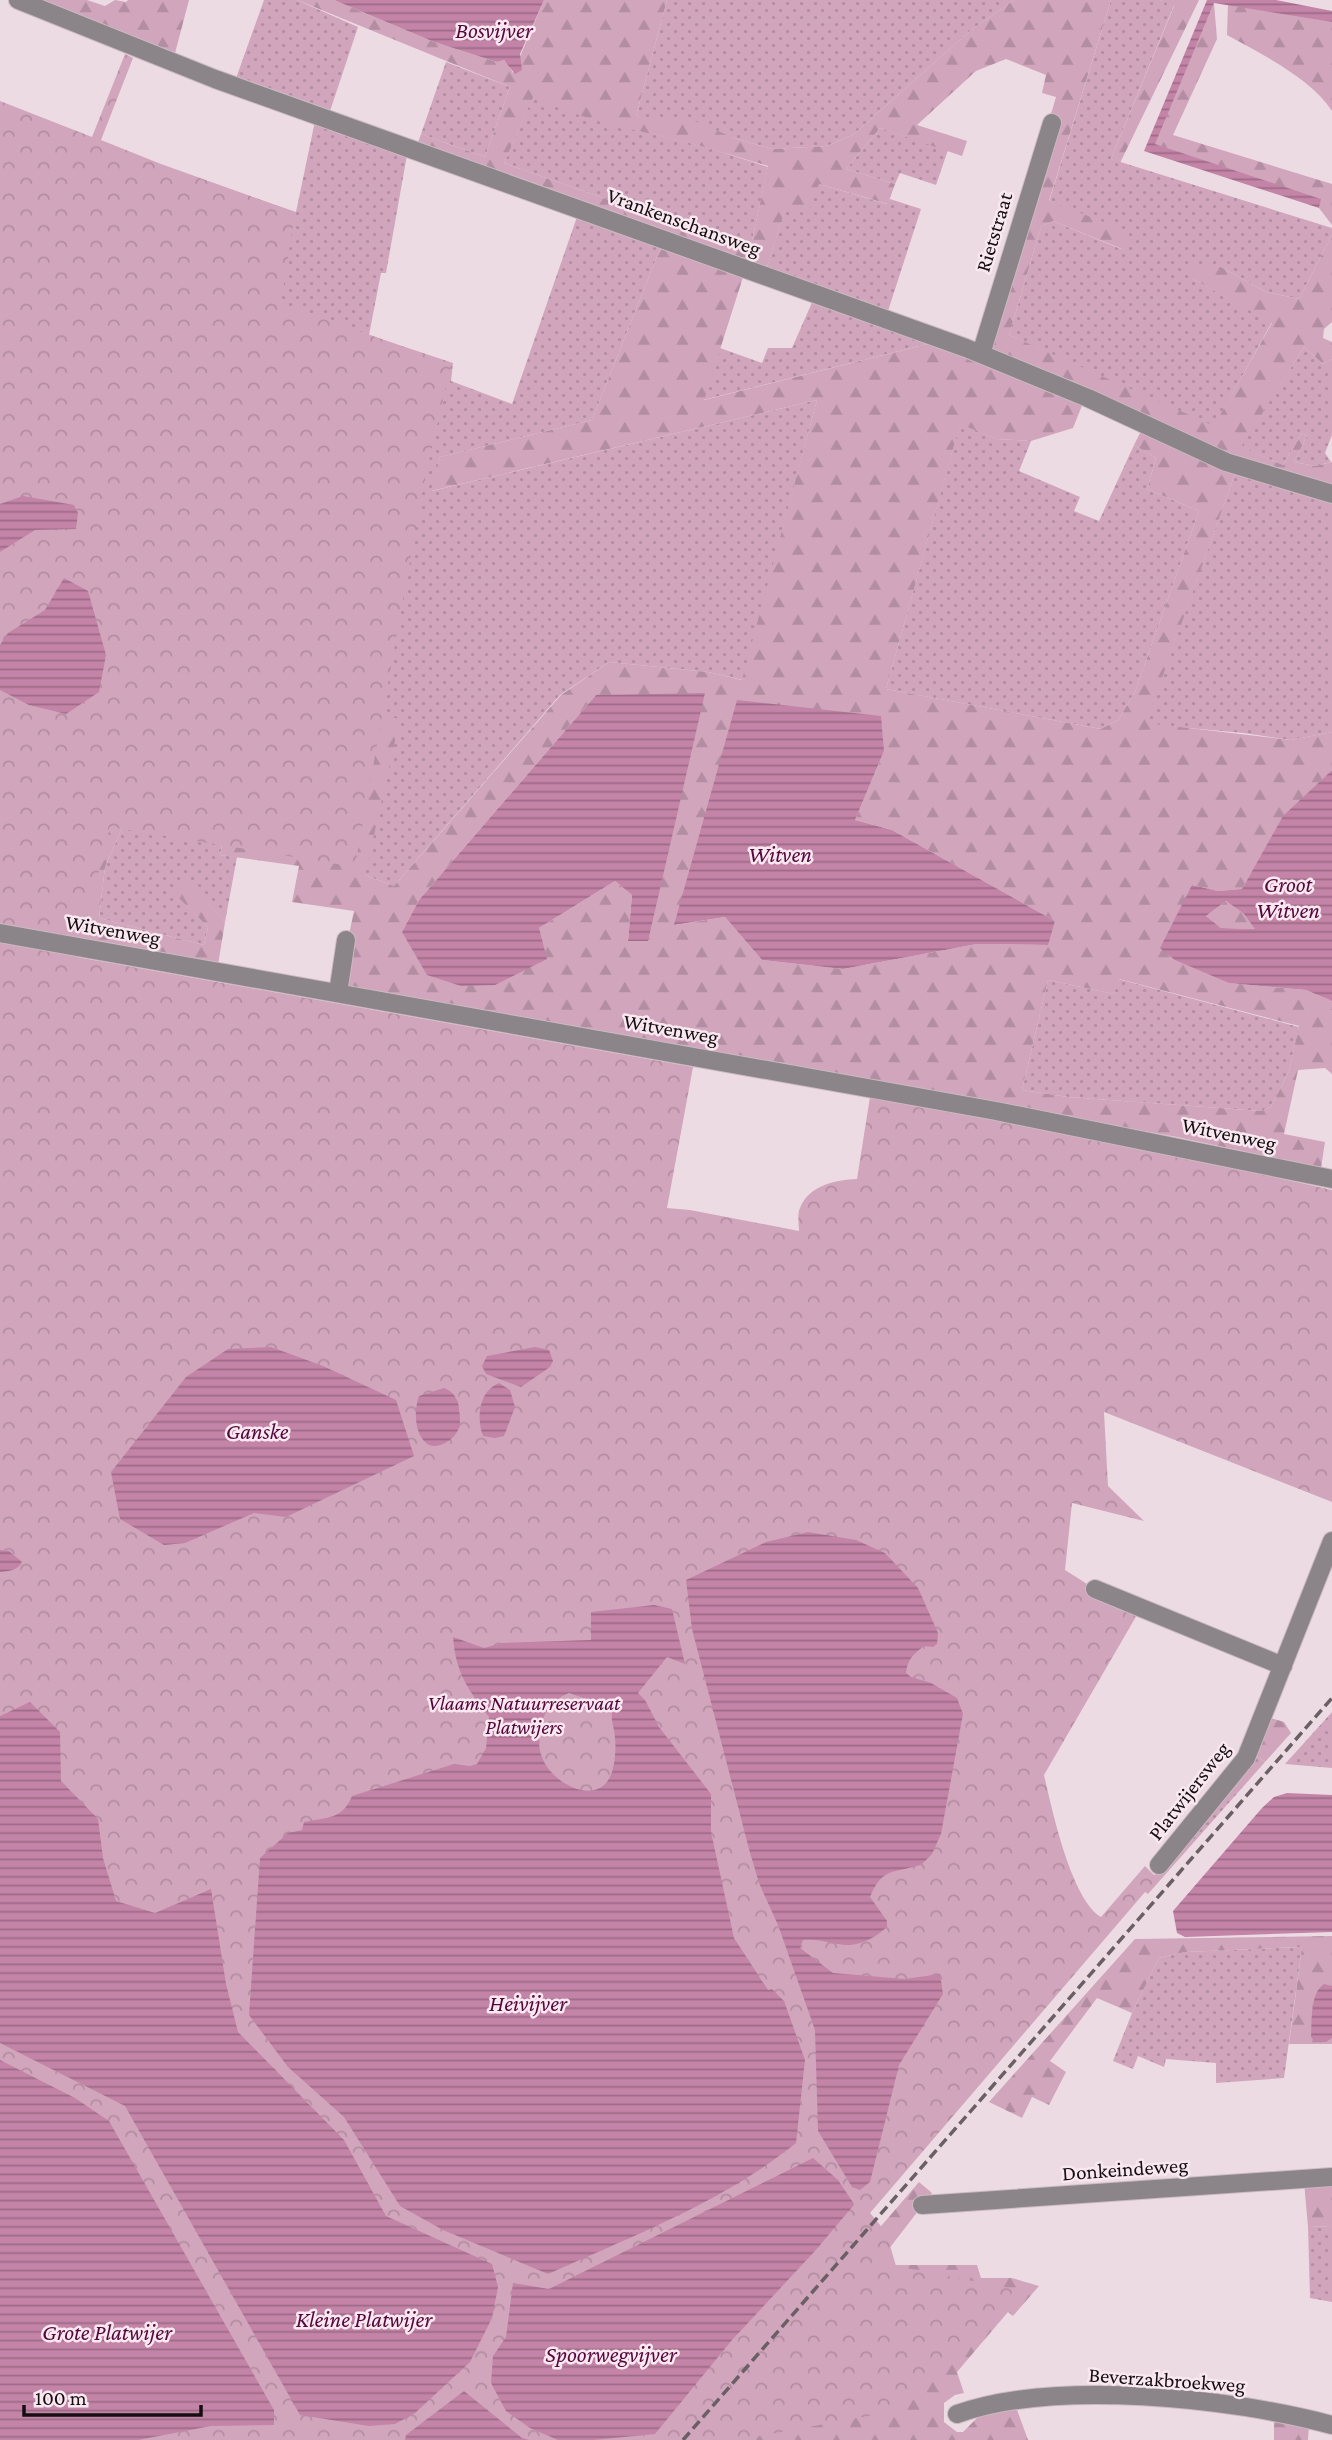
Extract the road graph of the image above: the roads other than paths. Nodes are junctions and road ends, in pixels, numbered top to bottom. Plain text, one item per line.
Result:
1 (18, 0) edge
2 (1052, 123) dead end
3 (981, 354) junction
4 (1332, 494) edge
5 (0, 933) edge
6 (346, 940) dead end
7 (338, 993) junction
8 (1332, 1179) edge
9 (1332, 1541) edge
10 (1095, 1589) dead end
11 (1283, 1666) junction
12 (1159, 1865) dead end
13 (1332, 2177) edge
14 (922, 2205) dead end
15 (957, 2414) dead end
16 (1332, 2425) edge

1 - 3 street, Vrankenschansweg
2 - 3 street, Rietstraat
3 - 4 street, Vrankenschansweg
5 - 7 street, Witvenweg
6 - 7 street
7 - 8 street, Witvenweg
9 - 11 street, Platwijersweg
10 - 11 street
11 - 12 street, Platwijersweg
13 - 14 street, Donkeindeweg
15 - 16 street, Beverzakbroekweg

